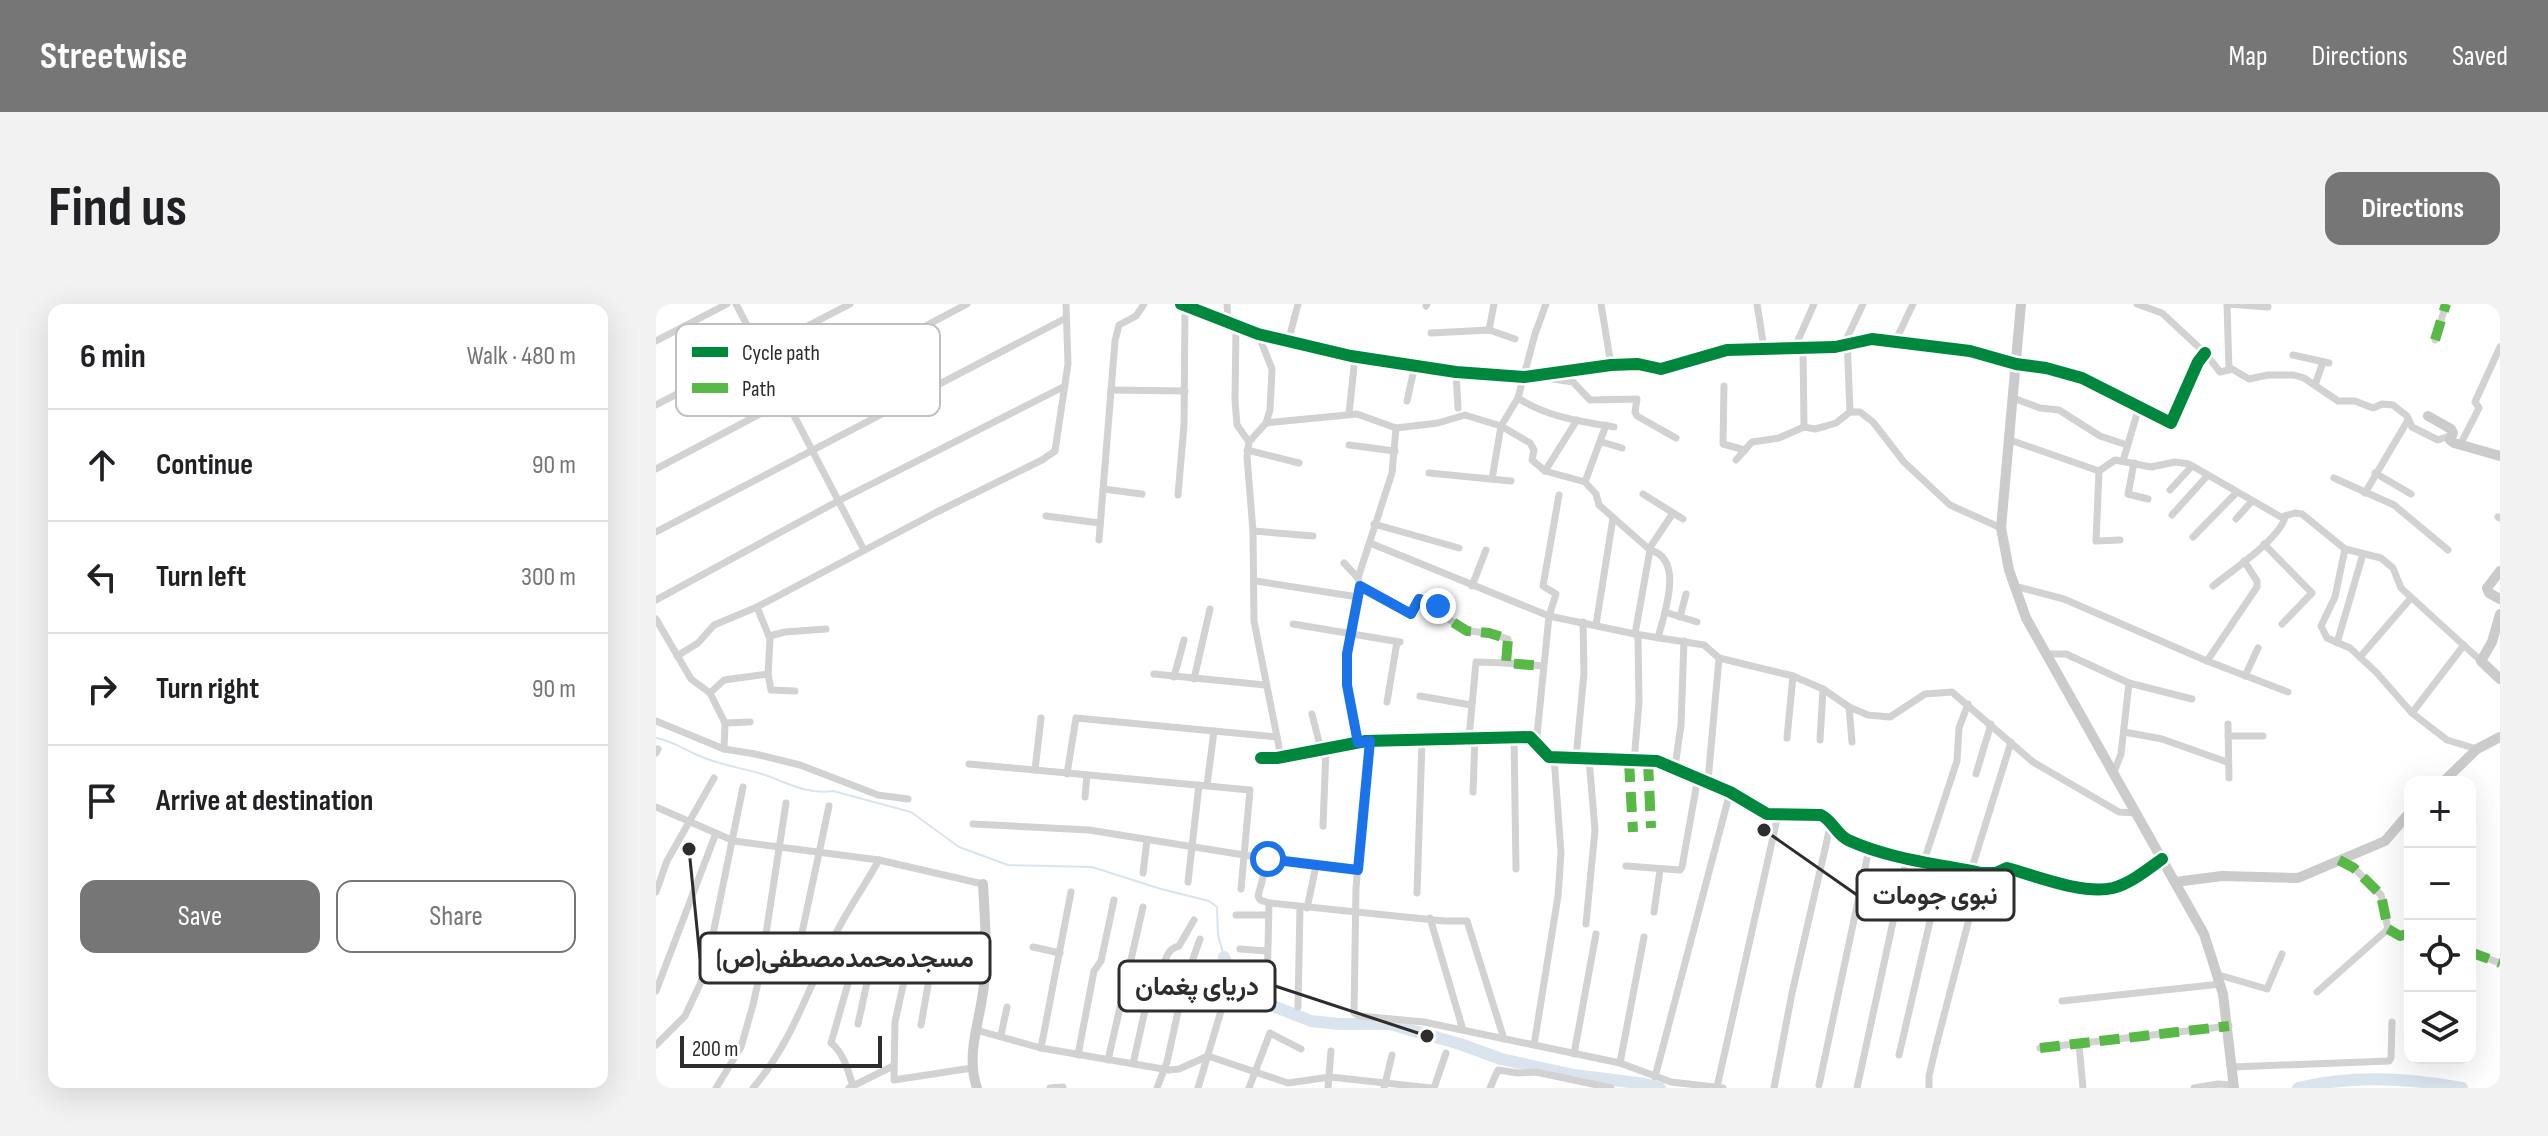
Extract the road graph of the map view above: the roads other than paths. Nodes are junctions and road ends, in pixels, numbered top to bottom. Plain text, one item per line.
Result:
1 (727, 304) edge
2 (736, 304) edge
3 (850, 304) edge
4 (967, 304) edge
5 (1066, 304) edge
6 (1144, 304) edge
7 (1227, 304) edge
8 (1298, 304) edge
9 (1494, 304) edge
10 (1546, 304) edge
11 (1601, 304) edge
12 (1757, 304) edge
13 (1814, 304) edge
14 (1863, 304) edge
15 (1913, 304) edge
16 (2021, 304) edge
17 (2137, 304) edge
18 (2227, 304) edge
19 (2446, 304) edge
20 (1183, 305) edge
21 (2268, 307) dead end
22 (1066, 318) junction
23 (689, 324) edge
24 (746, 324) edge
25 (812, 324) edge
26 (929, 324) edge
27 (1232, 326) junction
28 (1489, 330) junction
29 (676, 331) edge
30 (1431, 333) dead end
31 (1258, 334) junction
32 (1515, 339) dead end
33 (2435, 340) dead end
34 (656, 341) edge
35 (1288, 342) junction
36 (1895, 342) junction
37 (1848, 344) junction
38 (1799, 347) junction
39 (2500, 347) edge
40 (1764, 348) junction
41 (2205, 353) junction
42 (2293, 355) dead end
43 (1355, 357) junction
44 (2016, 364) junction
45 (1415, 365) junction
46 (1611, 365) junction
47 (2229, 370) junction
48 (1456, 372) junction
49 (1551, 373) junction
50 (1524, 377) junction
51 (940, 384) edge
52 (2315, 385) junction
53 (1065, 386) junction
54 (1724, 386) dead end
55 (1111, 390) junction
56 (1185, 391) junction
57 (676, 395) edge
58 (1518, 398) junction
59 (2013, 398) junction
60 (1407, 401) dead end
61 (656, 405) edge
62 (2139, 407) junction
63 (1458, 408) dead end
64 (1850, 412) junction
65 (1349, 414) junction
66 (757, 416) edge
67 (793, 416) edge
68 (880, 416) edge
69 (2428, 416) dead end
70 (1577, 420) junction
71 (2408, 420) junction
72 (1266, 423) junction
73 (1501, 426) junction
74 (1804, 427) junction
75 (1396, 428) junction
76 (2449, 436) junction
77 (1676, 438) dead end
78 (2010, 440) junction
79 (1602, 442) junction
80 (1349, 445) dead end
81 (2127, 445) junction
82 (2460, 445) junction
83 (1248, 446) junction
84 (1622, 448) dead end
85 (1745, 450) junction
86 (1395, 451) junction
87 (812, 452) junction
88 (2500, 456) edge
89 (1736, 460) dead end
90 (2123, 461) junction
91 (1299, 463) dead end
92 (2134, 463) junction
93 (2192, 466) junction
94 (656, 469) edge
95 (1545, 471) junction
96 (2099, 471) junction
97 (1429, 473) dead end
98 (2375, 473) junction
99 (2208, 475) junction
100 (2334, 478) dead end
101 (1492, 479) junction
102 (1511, 481) dead end
103 (1585, 482) junction
104 (1103, 489) junction
105 (2170, 490) dead end
106 (2237, 492) junction
107 (2365, 493) junction
108 (1142, 494) dead end
109 (1643, 494) dead end
110 (2411, 494) dead end
111 (1178, 495) dead end
112 (1559, 495) dead end
113 (2148, 499) dead end
114 (838, 501) junction
115 (2252, 501) junction
116 (1673, 513) junction
117 (2172, 515) dead end
118 (1046, 516) dead end
119 (2285, 517) junction
120 (1613, 518) junction
121 (1683, 519) dead end
122 (2236, 519) dead end
123 (1100, 523) junction
124 (1374, 524) junction
125 (2001, 528) junction
126 (1253, 531) junction
127 (656, 532) edge
128 (1313, 536) dead end
129 (2193, 537) dead end
130 (1099, 540) dead end
131 (2120, 540) dead end
132 (1370, 543) junction
133 (2264, 544) junction
134 (1459, 548) dead end
135 (2345, 549) junction
136 (864, 550) junction
137 (1486, 550) dead end
138 (1650, 550) junction
139 (2448, 550) dead end
140 (2363, 554) junction
141 (2244, 561) junction
142 (1344, 563) dead end
143 (2500, 571) edge
144 (1256, 581) junction
145 (1359, 582) junction
146 (1472, 586) junction
147 (2014, 586) junction
148 (2213, 586) dead end
149 (1686, 594) dead end
150 (1358, 597) junction
151 (2411, 598) junction
152 (2500, 599) edge
153 (656, 600) edge
154 (757, 607) junction
155 (1210, 609) dead end
156 (1665, 612) junction
157 (2500, 614) edge
158 (1549, 616) junction
159 (1680, 617) junction
160 (656, 619) edge
161 (1583, 622) junction
162 (1697, 622) dead end
163 (1293, 624) dead end
164 (2282, 624) dead end
165 (1596, 625) junction
166 (826, 629) dead end
167 (1351, 634) junction
168 (1635, 634) junction
169 (769, 636) junction
170 (1658, 638) junction
171 (1184, 640) dead end
172 (1684, 641) junction
173 (2337, 643) junction
174 (2464, 645) junction
175 (2258, 648) dead end
176 (2046, 654) junction
177 (677, 656) junction
178 (2360, 657) junction
179 (1719, 658) junction
180 (2207, 661) junction
181 (2481, 661) junction
182 (1506, 663) junction
183 (1543, 666) junction
184 (768, 674) junction
185 (1154, 674) dead end
186 (1793, 676) junction
187 (2245, 676) junction
188 (1174, 677) junction
189 (1194, 679) junction
190 (2500, 679) edge
191 (2129, 683) junction
192 (1265, 685) junction
193 (1823, 689) junction
194 (795, 691) dead end
195 (2288, 692) dead end
196 (710, 693) junction
197 (1420, 696) dead end
198 (2192, 699) dead end
199 (1387, 702) dead end
200 (1968, 704) junction
201 (1471, 705) junction
202 (1849, 707) junction
203 (2412, 713) junction
204 (1312, 714) dead end
205 (1041, 718) dead end
206 (656, 721) edge
207 (750, 722) dead end
208 (725, 723) junction
209 (1991, 724) junction
210 (2228, 724) dead end
211 (1214, 731) junction
212 (2124, 732) junction
213 (2228, 736) junction
214 (2263, 736) dead end
215 (1277, 737) junction
216 (1514, 737) junction
217 (2500, 737) edge
218 (1472, 738) junction
219 (1787, 738) dead end
220 (1422, 740) junction
221 (1820, 740) dead end
222 (1370, 741) junction
223 (1852, 742) dead end
224 (2011, 742) junction
225 (1358, 743) junction
226 (1536, 745) junction
227 (724, 749) junction
228 (1324, 749) junction
229 (2477, 749) junction
230 (1281, 757) junction
231 (1554, 757) junction
232 (1261, 758) dead end
233 (1576, 758) junction
234 (1589, 759) junction
235 (1634, 762) junction
236 (2227, 762) junction
237 (969, 764) dead end
238 (1675, 767) junction
239 (1035, 770) junction
240 (2114, 772) junction
241 (1067, 774) junction
242 (1976, 774) dead end
243 (1087, 775) junction
244 (2449, 776) edge
245 (1698, 777) junction
246 (714, 778) dead end
247 (2229, 778) dead end
248 (1708, 781) junction
249 (1203, 785) junction
250 (743, 787) dead end
251 (1473, 792) dead end
252 (1730, 792) junction
253 (1085, 797) dead end
254 (908, 799) dead end
255 (786, 803) dead end
256 (829, 806) dead end
257 (656, 807) edge
258 (2135, 813) junction
259 (1778, 815) junction
260 (2404, 819) edge
261 (691, 822) junction
262 (1831, 823) junction
263 (973, 824) dead end
264 (1323, 826) dead end
265 (716, 833) junction
266 (731, 839) junction
267 (1147, 840) junction
268 (779, 845) junction
269 (1193, 848) junction
270 (1869, 849) junction
271 (819, 853) junction
272 (1244, 855) junction
273 (1907, 857) junction
274 (1268, 859) junction
275 (2162, 859) junction
276 (879, 860) junction
277 (2339, 860) junction
278 (1924, 861) junction
279 (1943, 865) junction
280 (1316, 866) junction
281 (1626, 866) dead end
282 (1516, 869) dead end
283 (1358, 870) junction
284 (1660, 870) junction
285 (1971, 871) junction
286 (1143, 873) dead end
287 (1981, 873) junction
288 (1188, 882) dead end
289 (2175, 882) junction
290 (983, 884) joint
291 (1241, 889) dead end
292 (656, 892) edge
293 (1071, 892) dead end
294 (1417, 893) dead end
295 (1114, 900) dead end
296 (1269, 903) junction
297 (1143, 907) dead end
298 (1304, 908) junction
299 (1356, 911) junction
300 (1654, 912) dead end
301 (1236, 915) dead end
302 (1268, 915) junction
303 (1430, 918) junction
304 (1194, 920) dead end
305 (1586, 924) dead end
306 (2388, 929) junction
307 (1596, 934) dead end
308 (2404, 935) edge
309 (834, 936) junction
310 (1644, 937) dead end
311 (1200, 939) dead end
312 (859, 945) junction
313 (875, 946) junction
314 (1033, 947) dead end
315 (911, 949) junction
316 (1240, 949) dead end
317 (934, 951) junction
318 (1267, 951) junction
319 (1060, 953) junction
320 (2282, 954) dead end
321 (2476, 954) edge
322 (986, 955) junction
323 (2500, 963) edge
324 (819, 970) junction
325 (1247, 970) dead end
326 (1267, 972) junction
327 (1161, 979) junction
328 (2220, 979) junction
329 (1184, 984) junction
330 (1231, 990) dead end
331 (1267, 990) dead end
332 (656, 991) edge
333 (2317, 992) dead end
334 (2062, 1001) dead end
335 (1007, 1007) dead end
336 (1298, 1007) dead end
337 (2392, 1022) dead end
338 (858, 1024) dead end
339 (921, 1025) dead end
340 (2229, 1026) junction
341 (976, 1030) junction
342 (1463, 1030) junction
343 (1001, 1035) junction
344 (1504, 1039) junction
345 (656, 1045) edge
346 (1534, 1045) junction
347 (2079, 1045) junction
348 (1041, 1048) junction
349 (2040, 1048) dead end
350 (1301, 1049) dead end
351 (1331, 1051) dead end
352 (1446, 1053) dead end
353 (1574, 1054) junction
354 (1078, 1055) junction
355 (1392, 1055) dead end
356 (1899, 1055) dead end
357 (1208, 1056) junction
358 (1108, 1060) junction
359 (1620, 1063) junction
360 (1133, 1064) junction
361 (893, 1066) junction
362 (2232, 1067) junction
363 (972, 1068) junction
364 (1164, 1069) junction
365 (1254, 1072) junction
366 (1330, 1077) junction
367 (1655, 1077) junction
368 (1298, 1085) edge
369 (1385, 1085) edge
370 (1584, 1085) edge
371 (1819, 1085) dead end
372 (851, 1087) edge
373 (1063, 1087) edge
374 (1720, 1087) edge
375 (2234, 1087) edge
376 (716, 1088) edge
377 (753, 1088) edge
378 (977, 1088) edge
379 (1050, 1088) edge
380 (1157, 1088) edge
381 (1198, 1088) edge
382 (1249, 1088) edge
383 (1328, 1088) edge
384 (1433, 1088) edge
385 (1490, 1088) edge
386 (1611, 1088) edge
387 (1774, 1088) edge
388 (1857, 1088) edge
389 (1929, 1088) edge
390 (2083, 1088) edge
391 (2194, 1088) edge

1 - 23 street
2 - 24 street
3 - 25 street
4 - 26 street
5 - 22 street
6 - 55 street
7 - 27 street
8 - 35 street
9 - 28 street
10 - 50 street
11 - 46 street
12 - 40 street
13 - 38 street
14 - 37 street
15 - 36 street
16 - 44 street
17 - 41 street
18 - 21 street
18 - 47 street
19 - 33 street
20 - 27 street
20 - 56 street
22 - 51 street
22 - 53 street
27 - 31 street
27 - 83 street
28 - 30 street
28 - 32 street
29 - 34 street
31 - 35 street
31 - 72 street
35 - 43 street
36 - 37 street
36 - 44 street
37 - 38 street
37 - 64 street
38 - 40 street
38 - 74 street
39 - 82 street
40 - 46 street
41 - 47 street
41 - 62 street
42 - 52 street
43 - 45 street
43 - 65 street
44 - 59 street
44 - 62 street
45 - 48 street
45 - 60 street
46 - 49 street
47 - 52 street
48 - 50 street
48 - 63 street
49 - 50 street
49 - 77 street
50 - 58 street
52 - 71 street
53 - 114 street
53 - 136 street
54 - 85 street
55 - 56 street
55 - 104 street
56 - 111 street
57 - 61 street
58 - 70 street
58 - 73 street
59 - 78 street
59 - 81 street
62 - 81 street
64 - 74 street
64 - 125 street
65 - 72 street
65 - 75 street
66 - 94 street
67 - 87 street
68 - 87 street
69 - 76 street
70 - 79 street
70 - 95 street
71 - 76 street
71 - 98 street
72 - 83 street
73 - 75 street
73 - 95 street
73 - 101 street
74 - 85 street
75 - 86 street
76 - 82 street
78 - 96 street
78 - 125 street
79 - 84 street
79 - 103 street
80 - 86 street
81 - 90 street
82 - 88 street
83 - 91 street
83 - 126 street
85 - 89 street
86 - 124 street
87 - 114 street
87 - 127 street
90 - 92 street
90 - 96 street
92 - 93 street
92 - 113 street
93 - 99 street
93 - 105 street
95 - 103 street
96 - 131 street
97 - 101 street
98 - 107 street
98 - 110 street
99 - 106 street
99 - 117 street
100 - 107 street
101 - 102 street
103 - 120 street
104 - 108 street
104 - 123 street
106 - 115 street
106 - 129 street
107 - 139 street
109 - 116 street
112 - 158 street
114 - 136 street
114 - 153 street
115 - 119 street
115 - 122 street
116 - 121 street
116 - 138 street
118 - 123 street
119 - 133 street
119 - 135 street
120 - 138 street
120 - 165 street
123 - 130 street
124 - 132 street
124 - 134 street
125 - 147 street
126 - 128 street
126 - 144 street
132 - 145 street
132 - 146 street
133 - 141 street
133 - 164 street
135 - 140 street
135 - 173 street
136 - 154 street
137 - 146 street
138 - 156 street
138 - 168 street
140 - 151 street
140 - 173 street
141 - 148 street
141 - 180 street
142 - 145 street
143 - 152 street
144 - 150 street
144 - 192 street
145 - 150 street
145 - 182 street
146 - 158 street
147 - 176 street
147 - 180 street
149 - 159 street
150 - 167 street
151 - 174 street
151 - 178 street
154 - 169 street
154 - 177 street
155 - 189 street
156 - 159 street
156 - 170 street
157 - 181 street
158 - 161 street
158 - 183 street
159 - 162 street
160 - 177 street
161 - 165 street
161 - 233 street
163 - 167 street
165 - 168 street
166 - 169 street
167 - 199 street
167 - 225 street
168 - 170 street
168 - 235 street
169 - 184 street
170 - 172 street
171 - 188 street
172 - 179 street
172 - 238 street
173 - 178 street
174 - 181 street
174 - 203 street
175 - 187 street
176 - 191 street
176 - 240 street
177 - 196 street
178 - 203 street
179 - 186 street
179 - 248 street
180 - 187 street
181 - 190 street
182 - 183 street
182 - 201 street
183 - 226 street
184 - 194 street
184 - 196 street
185 - 188 street
186 - 193 street
186 - 219 street
187 - 195 street
188 - 189 street
189 - 192 street
191 - 198 street
191 - 212 street
192 - 215 street
193 - 202 street
193 - 221 street
196 - 208 street
197 - 201 street
200 - 202 street
200 - 209 street
200 - 278 street
201 - 218 street
202 - 223 street
203 - 229 street
204 - 228 street
205 - 239 street
206 - 227 street
207 - 208 street
208 - 227 street
209 - 224 street
209 - 242 street
210 - 213 street
211 - 215 street
211 - 241 street
211 - 249 street
212 - 236 street
212 - 240 street
213 - 214 street
213 - 236 street
215 - 230 street
216 - 218 street
216 - 226 street
216 - 282 street
217 - 229 street
218 - 220 street
218 - 251 street
220 - 222 street
220 - 294 street
222 - 225 street
222 - 283 street
224 - 258 street
224 - 285 street
225 - 228 street
226 - 231 street
227 - 254 street
228 - 230 street
228 - 264 street
229 - 244 street
230 - 232 street
231 - 233 street
231 - 346 street
233 - 234 street
234 - 235 street
234 - 305 street
235 - 238 street
236 - 247 street
237 - 239 street
238 - 245 street
239 - 241 street
240 - 258 street
241 - 243 street
243 - 249 street
243 - 253 street
245 - 248 street
245 - 284 street
246 - 261 street
248 - 252 street
249 - 269 street
249 - 272 street
250 - 266 street
252 - 259 street
252 - 367 street
255 - 268 street
256 - 271 street
257 - 261 street
258 - 275 street
259 - 262 street
259 - 374 street
260 - 277 street
261 - 265 street
261 - 292 street
262 - 270 street
262 - 387 street
263 - 267 street
265 - 266 street
265 - 332 street
266 - 268 street
266 - 345 street
267 - 269 street
267 - 286 street
268 - 271 street
268 - 376 street
269 - 272 street
269 - 288 street
270 - 273 street
270 - 371 street
271 - 276 street
271 - 324 street
272 - 274 street
272 - 291 street
273 - 278 street
273 - 388 street
274 - 280 street
274 - 296 street
275 - 287 street
275 - 289 street
276 - 290 street
276 - 309 street
277 - 289 street
277 - 306 street
278 - 279 street
279 - 285 street
279 - 356 street
280 - 283 street
280 - 298 street
281 - 284 street
283 - 299 street
284 - 300 street
285 - 287 street
287 - 389 street
289 - 328 street
290 - 322 street
293 - 319 street
295 - 354 street
296 - 298 street
296 - 302 street
297 - 358 street
298 - 299 street
298 - 336 street
299 - 303 street
299 - 342 street
301 - 302 street
302 - 318 street
303 - 342 street
303 - 344 street
304 - 327 street
306 - 308 street
306 - 333 street
307 - 353 street
309 - 312 street
309 - 324 street
310 - 359 street
311 - 329 street
312 - 313 street
312 - 372 street
313 - 315 street
313 - 338 street
314 - 319 street
315 - 317 street
315 - 361 street
316 - 318 street
317 - 322 street
317 - 339 street
318 - 326 street
319 - 348 street
320 - 328 street
321 - 323 street
322 - 341 street
324 - 377 street
325 - 326 street
326 - 331 street
327 - 329 street
327 - 360 street
328 - 334 street
328 - 340 street
329 - 364 street
330 - 357 street
335 - 343 street
337 - 362 street
340 - 347 street
340 - 362 street
341 - 343 street
341 - 363 street
342 - 344 street
343 - 348 street
344 - 346 street
346 - 353 street
347 - 349 street
347 - 390 street
348 - 354 street
350 - 365 street
351 - 366 street
352 - 384 street
353 - 359 street
354 - 358 street
355 - 369 street
357 - 364 street
357 - 365 street
357 - 381 street
358 - 360 street
359 - 367 street
360 - 364 street
361 - 363 street
361 - 372 street
362 - 375 street
363 - 378 street
364 - 380 street
365 - 368 street
365 - 382 street
366 - 368 street
366 - 369 street
366 - 383 street
367 - 374 street
369 - 384 street
370 - 385 street
370 - 386 street
373 - 379 street
375 - 391 street

